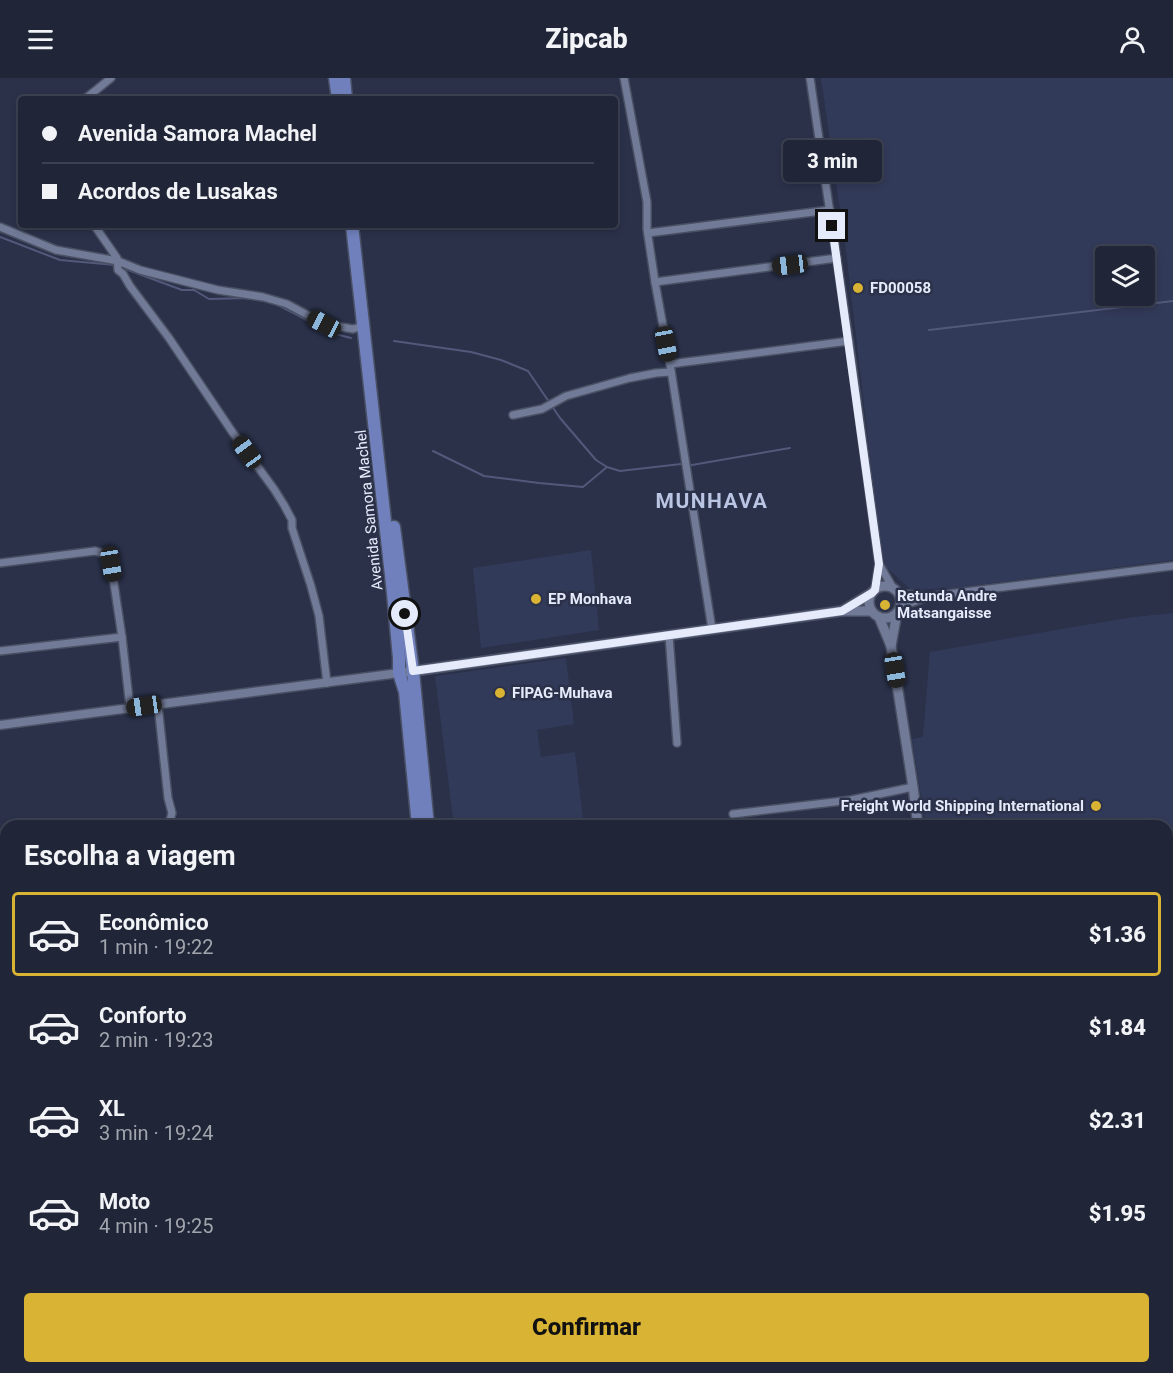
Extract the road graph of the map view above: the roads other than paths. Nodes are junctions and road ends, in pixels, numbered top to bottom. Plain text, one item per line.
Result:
1 (111, 78) edge
2 (335, 78) edge
3 (344, 78) edge
4 (624, 78) edge
5 (810, 78) edge
6 (89, 96) edge
7 (338, 96) edge
8 (346, 96) edge
9 (830, 210) junction
10 (0, 227) edge
11 (96, 228) edge
12 (352, 228) edge
13 (360, 228) edge
14 (648, 233) junction
15 (837, 258) junction
16 (118, 265) junction
17 (655, 282) junction
18 (363, 326) junction
19 (849, 341) junction
20 (671, 368) junction
21 (513, 415) dead end
22 (0, 563) edge
23 (879, 564) junction
24 (1173, 566) edge
25 (896, 590) junction
26 (873, 591) junction
27 (932, 596) junction
28 (899, 609) junction
29 (842, 611) junction
30 (875, 614) junction
31 (712, 629) junction
32 (669, 635) junction
33 (122, 637) junction
34 (891, 646) junction
35 (0, 651) edge
36 (413, 671) junction
37 (399, 673) junction
38 (327, 683) junction
39 (158, 705) junction
40 (130, 708) junction
41 (0, 725) edge
42 (677, 743) dead end
43 (913, 787) junction
44 (733, 814) dead end
45 (170, 820) edge
46 (417, 820) edge
47 (427, 820) edge
48 (917, 820) edge

1 - 6 street
2 - 7 highway
3 - 8 highway
4 - 14 street
5 - 9 street
9 - 14 street
9 - 15 street
10 - 16 street
11 - 16 street
12 - 18 highway, Avenida Samora Machel
13 - 36 highway, Avenida Samora Machel
14 - 17 street
15 - 17 street
15 - 19 street
16 - 18 street
16 - 38 street
17 - 20 street
18 - 37 highway, Avenida Samora Machel
19 - 20 street
19 - 23 street
20 - 21 street
20 - 31 street
22 - 33 street
23 - 25 street
23 - 26 street
24 - 27 street
25 - 26 main road
25 - 27 street
25 - 28 main road
26 - 29 main road
26 - 30 main road
27 - 28 street
28 - 30 main road
28 - 34 main road
29 - 30 main road
29 - 31 main road
30 - 34 main road
31 - 32 main road
32 - 36 main road
32 - 42 street
33 - 35 street
33 - 40 street
34 - 43 main road
36 - 37 main road
36 - 47 highway, Avenida Samora Machel
37 - 38 street
37 - 46 highway, Avenida Samora Machel
38 - 39 street
39 - 40 street
39 - 45 street
40 - 41 street
43 - 44 street
43 - 48 main road

